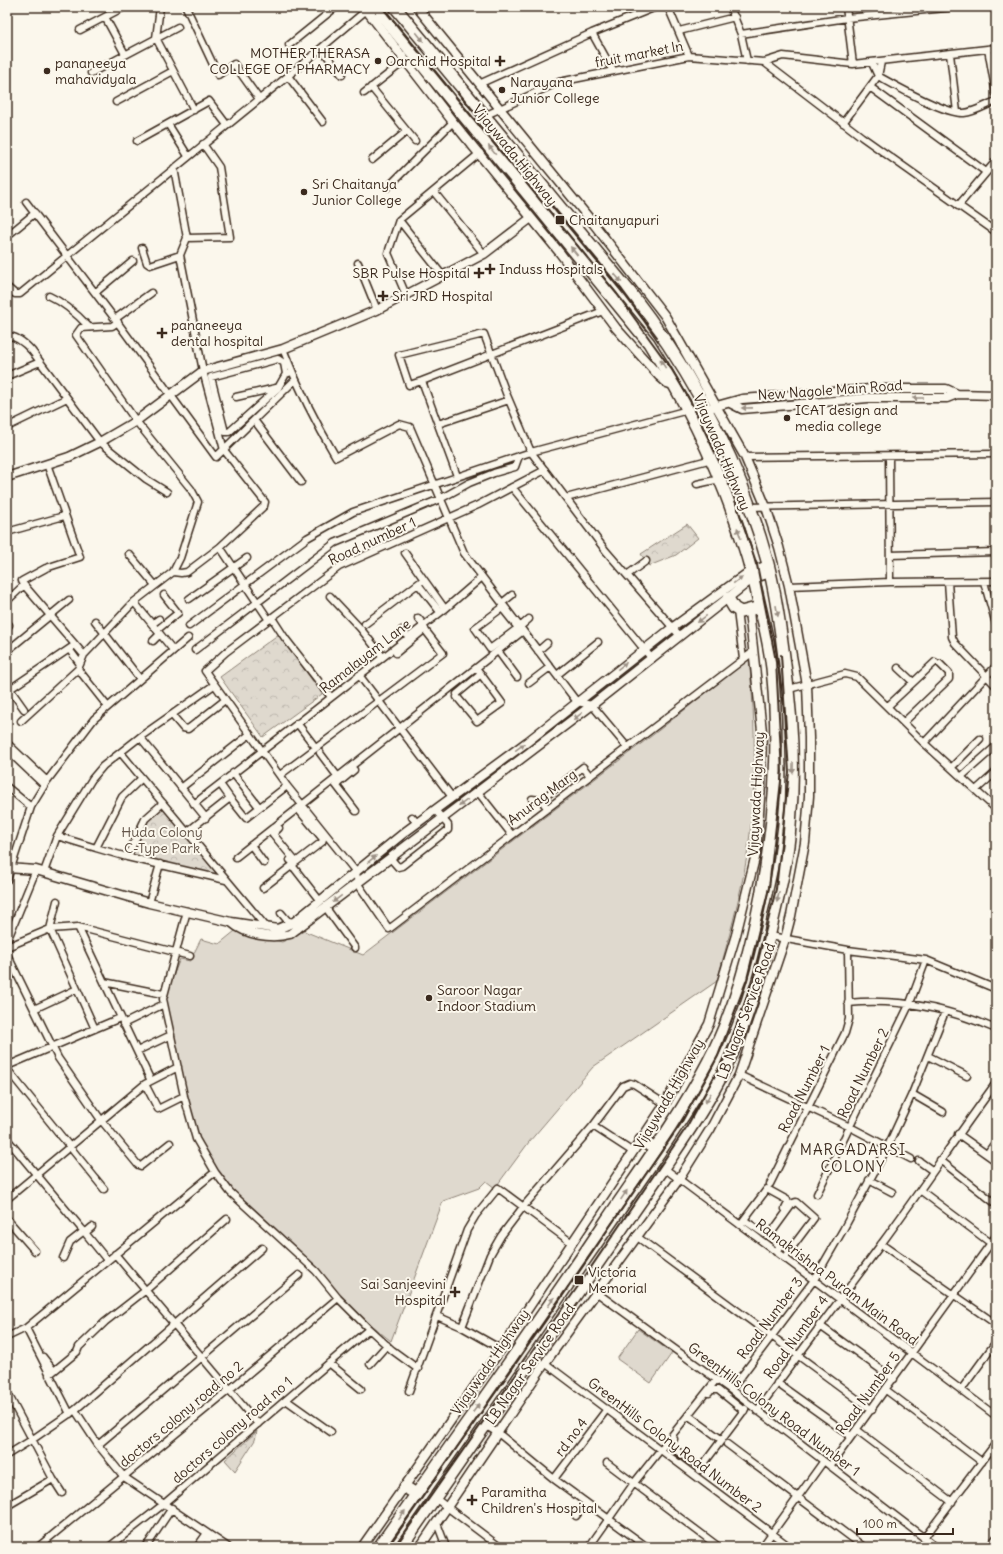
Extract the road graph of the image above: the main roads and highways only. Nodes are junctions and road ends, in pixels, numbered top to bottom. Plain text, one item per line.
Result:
1 (369, 8) edge
2 (397, 8) edge
3 (728, 598) road end
4 (760, 606) junction
5 (776, 748) junction
6 (793, 748) junction
7 (730, 1008) junction
8 (748, 1014) junction
9 (724, 1024) junction
10 (742, 1029) junction
11 (641, 1140) road end
12 (655, 1149) junction
13 (503, 1369) junction
14 (518, 1380) junction
15 (404, 1487) road end
16 (416, 1494) junction
17 (379, 1547) edge
18 (401, 1547) edge

4 -> 1 highway, Vijaywada Highway
2 -> 6 highway, Vijaywada Highway
3 - 4 highway
4 - 5 highway, Vijaywada Highway
5 - 6 highway
5 - 7 highway, Vijaywada Highway
6 -> 8 highway, Vijaywada Highway
7 - 8 highway
7 - 9 highway, Vijaywada Highway
8 - 10 highway, Vijaywada Highway
9 - 10 highway
9 - 12 highway, Vijaywada Highway
10 -> 14 highway, Vijaywada Highway
11 - 12 highway
13 -> 12 highway, Vijaywada Highway
13 - 14 highway
16 -> 13 highway, Vijaywada Highway
14 - 18 highway, Vijaywada Highway
15 - 16 highway
17 -> 16 highway, Vijaywada Highway

